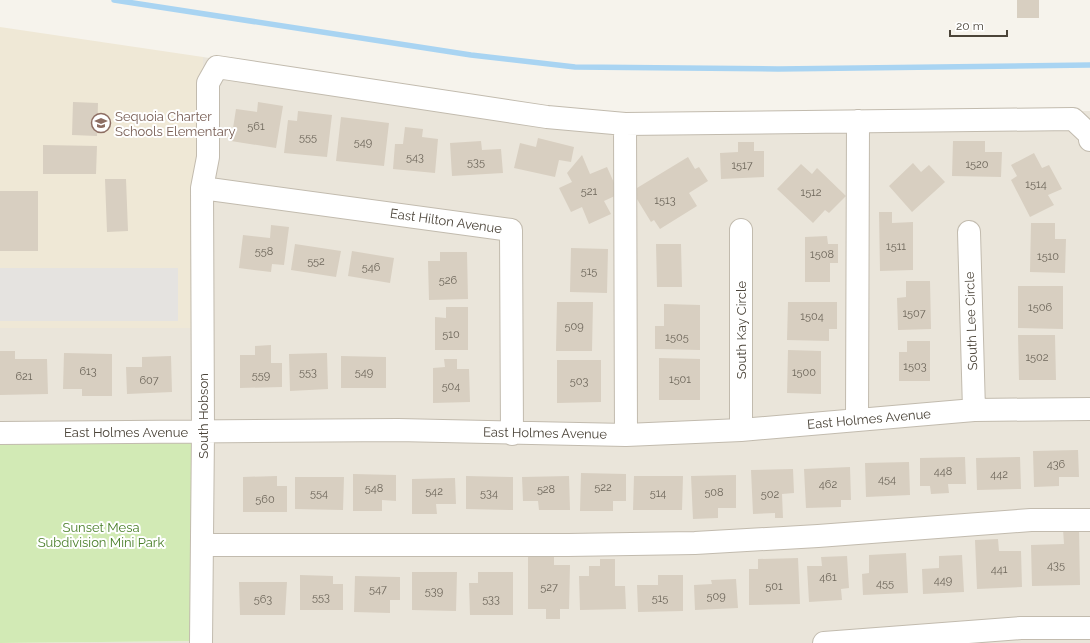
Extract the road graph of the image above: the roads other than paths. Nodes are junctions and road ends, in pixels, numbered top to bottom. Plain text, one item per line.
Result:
1 (858, 121) junction
2 (625, 124) junction
3 (1090, 140) edge
4 (202, 188) junction
5 (741, 230) dead end
6 (969, 232) dead end
7 (1090, 409) edge
8 (974, 410) junction
9 (857, 420) junction
10 (741, 430) junction
11 (203, 432) junction
12 (0, 433) edge
13 (512, 434) junction
14 (626, 435) junction
15 (1090, 520) edge
16 (202, 545) junction
17 (1090, 628) edge
18 (201, 643) edge
19 (824, 643) edge

1 - 2 street
1 - 3 street
1 - 9 street
2 - 4 street, South Hobson
2 - 14 street
4 - 11 street, South Hobson
4 - 13 street, East Hilton Avenue
5 - 10 street, South Kay Circle
6 - 8 street, South Lee Circle
7 - 8 street, East Holmes Avenue
8 - 9 street, East Holmes Avenue
9 - 10 street, East Holmes Avenue
10 - 14 street, East Holmes Avenue
11 - 12 street, East Holmes Avenue
11 - 13 street, East Holmes Avenue
11 - 16 street, South Hobson
13 - 14 street, East Holmes Avenue
15 - 16 street
16 - 18 street, South Hobson
17 - 19 street

